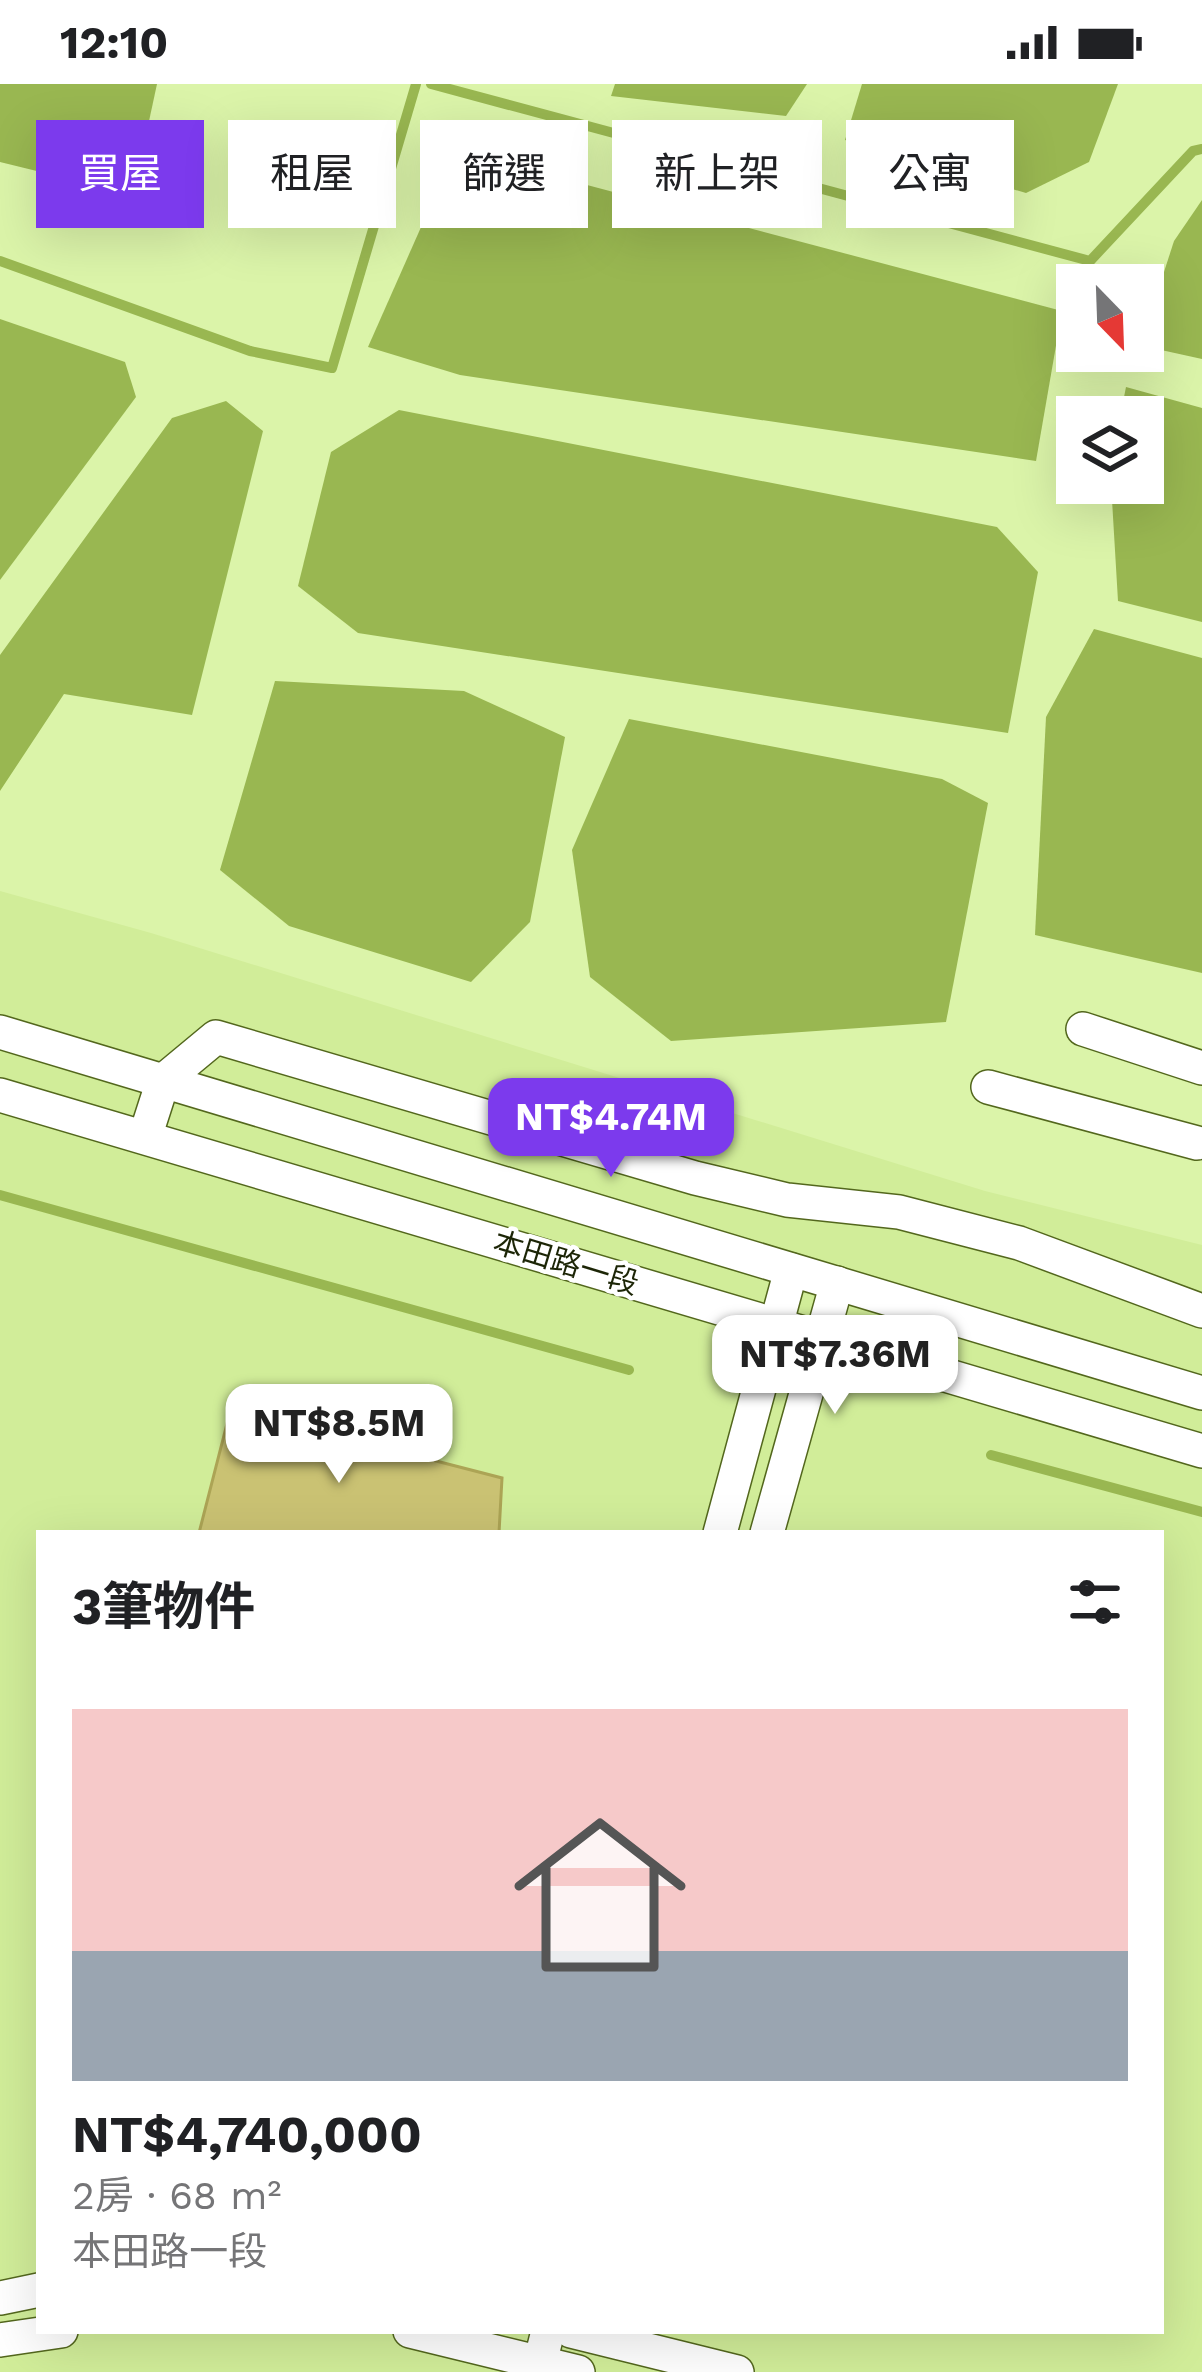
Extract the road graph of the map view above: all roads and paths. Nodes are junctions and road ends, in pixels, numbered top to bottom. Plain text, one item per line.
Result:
1 (1082, 1029) dead end
2 (0, 1033) edge
3 (1202, 1068) edge
4 (164, 1082) junction
5 (988, 1087) dead end
6 (0, 1095) edge
7 (1200, 1136) edge
8 (145, 1138) junction
9 (790, 1270) junction
10 (837, 1283) junction
11 (1202, 1311) edge
12 (776, 1325) junction
13 (821, 1339) junction
14 (1202, 1393) edge
15 (1202, 1451) edge
16 (721, 1530) edge
17 (768, 1530) edge
18 (36, 2291) edge
19 (0, 2298) edge
20 (41, 2334) edge
21 (435, 2334) edge
22 (583, 2334) edge
23 (0, 2340) edge
24 (503, 2342) edge
25 (543, 2347) edge
26 (578, 2372) edge
27 (737, 2372) edge

1 - 3 street
2 - 4 street, 本田路一段
4 - 8 street
4 - 9 street, 本田路一段
4 - 11 street
5 - 7 street
6 - 8 street, 本田路一段
8 - 12 street, 本田路一段
9 - 10 street, 本田路一段
9 - 12 street
10 - 13 street
10 - 14 street, 本田路一段
12 - 13 street, 本田路一段
12 - 16 street
13 - 15 street, 本田路一段
13 - 17 street
18 - 19 street
20 - 23 street
21 - 24 street
22 - 27 street
24 - 25 street
25 - 26 street

